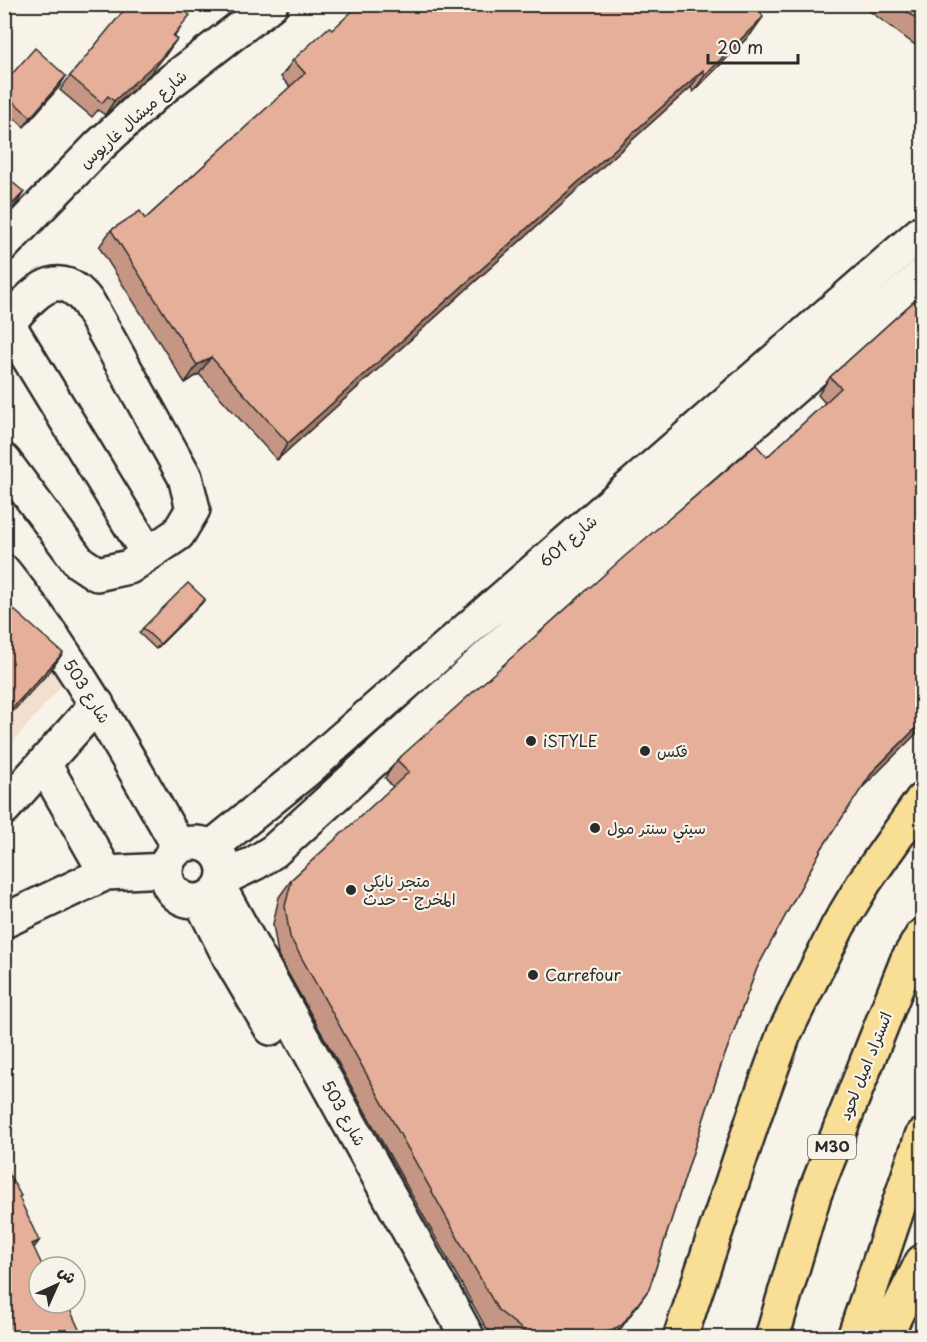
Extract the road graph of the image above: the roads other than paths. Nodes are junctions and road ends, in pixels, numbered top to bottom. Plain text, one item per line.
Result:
1 (271, 4) edge
2 (922, 232) edge
3 (4, 243) edge
4 (922, 276) edge
5 (6, 326) edge
6 (4, 461) edge
7 (148, 554) junction
8 (4, 572) edge
9 (97, 704) junction
10 (44, 764) junction
11 (922, 800) edge
12 (4, 808) edge
13 (922, 843) edge
14 (212, 847) junction
15 (881, 857) junction
16 (172, 859) junction
17 (106, 873) junction
18 (215, 889) junction
19 (4, 921) edge
20 (922, 936) edge
21 (922, 1136) edge
22 (922, 1262) edge
23 (449, 1338) edge
24 (468, 1338) edge
25 (680, 1338) edge
26 (772, 1338) edge
27 (854, 1338) edge
28 (884, 1338) edge

1 - 3 street, شارع ميشال غاريوس
2 - 14 street, شارع 601
4 - 18 street, شارع 601
5 - 7 street
5 - 7 street
6 - 7 street
8 - 9 street, شارع 503
9 - 10 street
9 - 16 street, شارع 503
10 - 12 street
10 - 17 street
11 - 15 highway
13 - 15 highway
14 - 16 street
14 - 18 street
15 - 25 highway
16 - 17 street
16 - 18 street
17 - 19 street
18 - 23 street, شارع 503
18 - 24 street, شارع 503
20 - 26 highway, اتستراد اميل لحود / M30
21 - 27 highway
22 - 28 highway

